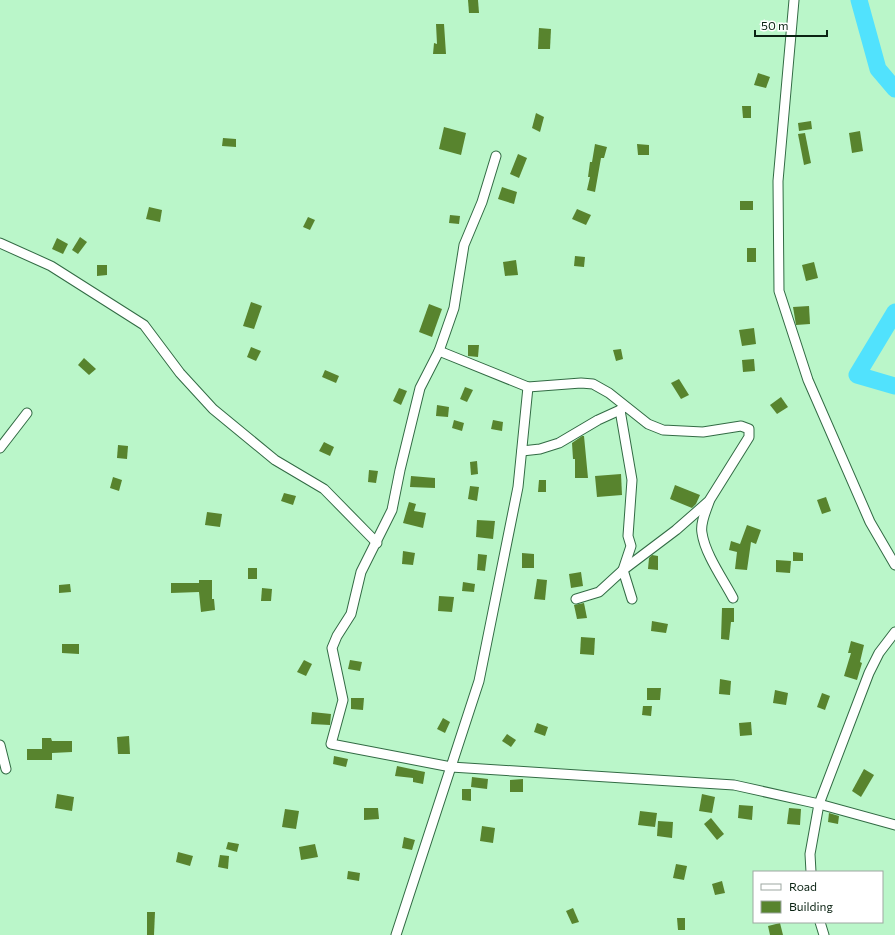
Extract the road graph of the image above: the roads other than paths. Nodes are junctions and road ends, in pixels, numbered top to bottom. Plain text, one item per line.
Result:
1 (794, 0) edge
2 (496, 156) dead end
3 (0, 243) edge
4 (439, 351) junction
5 (528, 387) junction
6 (623, 409) junction
7 (27, 413) dead end
8 (0, 448) edge
9 (522, 451) junction
10 (709, 501) junction
11 (376, 543) junction
12 (895, 565) edge
13 (623, 570) junction
14 (733, 598) dead end
15 (632, 599) dead end
16 (576, 600) dead end
17 (895, 632) edge
18 (0, 746) edge
19 (450, 767) junction
20 (6, 769) dead end
21 (820, 804) junction
22 (895, 825) edge
23 (811, 871) edge
24 (820, 923) edge
25 (396, 935) edge
26 (824, 935) edge

1 - 12 street
2 - 4 street
3 - 11 street
4 - 5 street
4 - 11 street
5 - 6 street
5 - 9 street
6 - 9 street
6 - 10 street
6 - 13 street
7 - 8 street
9 - 19 street
10 - 13 street
10 - 14 street
11 - 19 street
13 - 15 street
13 - 16 street
17 - 21 street
18 - 20 street
19 - 21 street
19 - 25 street
21 - 22 street
21 - 23 street
24 - 26 street

